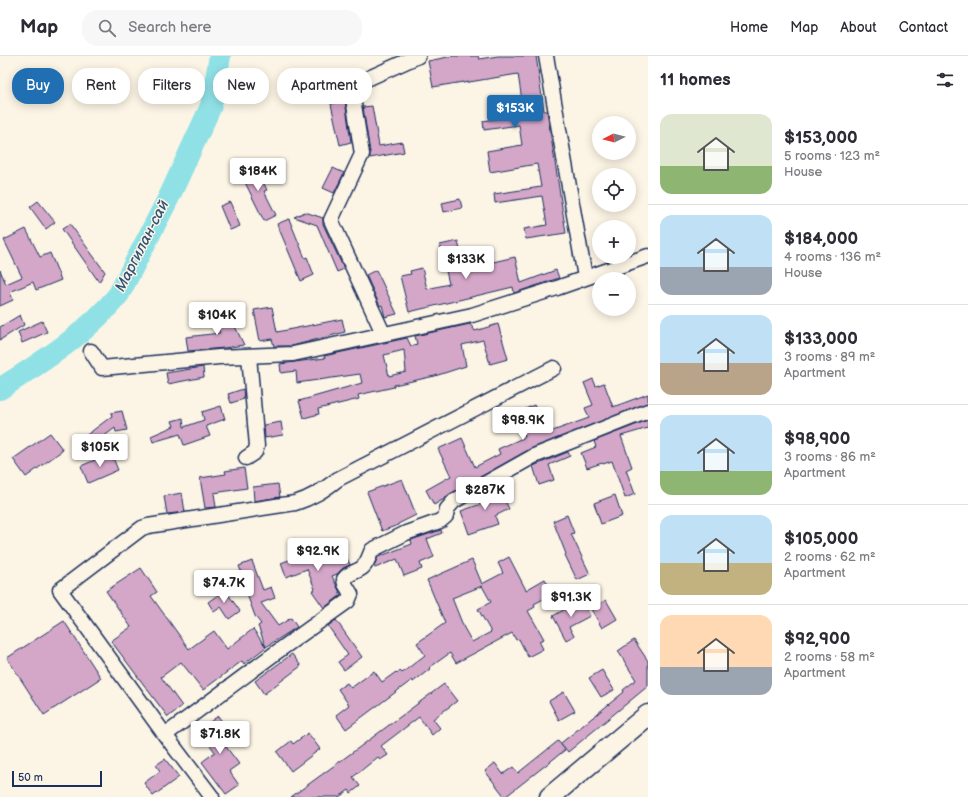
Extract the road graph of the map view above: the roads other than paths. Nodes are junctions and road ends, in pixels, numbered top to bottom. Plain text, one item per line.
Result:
1 (418, 56) edge
2 (546, 56) edge
3 (648, 256) edge
4 (585, 277) junction
5 (382, 333) junction
6 (91, 351) dead end
7 (249, 356) junction
8 (554, 368) dead end
9 (648, 411) edge
10 (246, 458) dead end
11 (648, 715) edge
12 (165, 735) junction
13 (212, 797) edge
14 (550, 797) edge

1 - 5 street
2 - 4 street
3 - 4 street
4 - 5 street
5 - 7 street
6 - 7 street
7 - 10 street
8 - 12 street
9 - 12 street
11 - 14 main road
12 - 13 street

